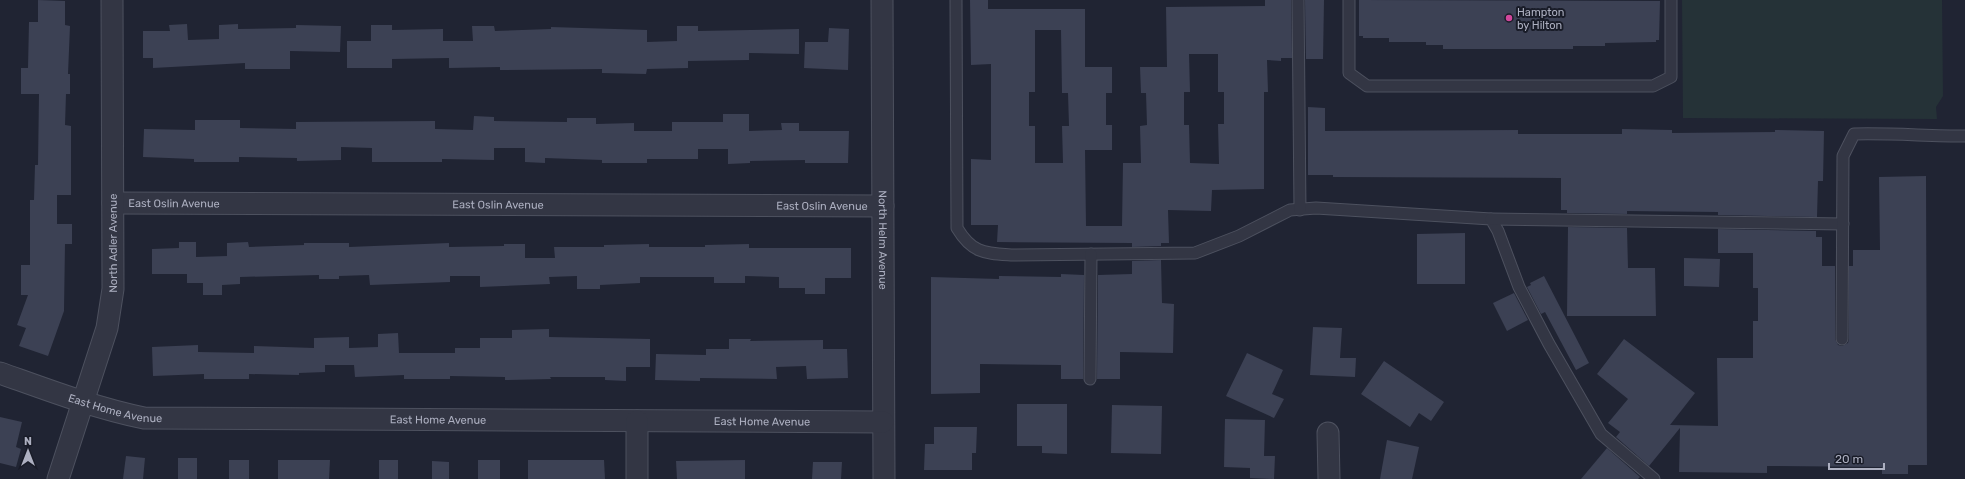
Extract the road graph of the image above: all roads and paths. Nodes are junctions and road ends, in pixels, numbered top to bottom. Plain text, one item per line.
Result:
1 (112, 0) edge
2 (882, 0) edge
3 (956, 0) edge
4 (1298, 0) edge
5 (1349, 0) edge
6 (1671, 0) edge
7 (1965, 136) edge
8 (113, 203) junction
9 (884, 206) junction
10 (1300, 210) junction
11 (1491, 219) junction
12 (1843, 224) junction
13 (1091, 254) junction
14 (1842, 339) dead end
15 (0, 373) edge
16 (1090, 380) dead end
17 (83, 402) junction
18 (637, 421) junction
19 (883, 422) junction
20 (1328, 433) dead end
21 (58, 479) edge
22 (637, 479) edge
23 (884, 479) edge
24 (1329, 479) edge
25 (1654, 479) edge

1 - 8 street, North Adler Avenue
2 - 9 street, North Helm Avenue
3 - 13 lane
4 - 10 lane
5 - 6 lane
7 - 12 lane
8 - 9 street, East Oslin Avenue
8 - 17 street, North Adler Avenue
9 - 19 street, North Helm Avenue
10 - 11 lane
10 - 13 lane
11 - 12 lane
11 - 25 lane
12 - 14 lane
13 - 16 lane
15 - 17 street, East Home Avenue
17 - 18 street, East Home Avenue
17 - 21 street, North Adler Avenue
18 - 19 street, East Home Avenue
18 - 22 street
19 - 23 street, North Helm Avenue
20 - 24 street

